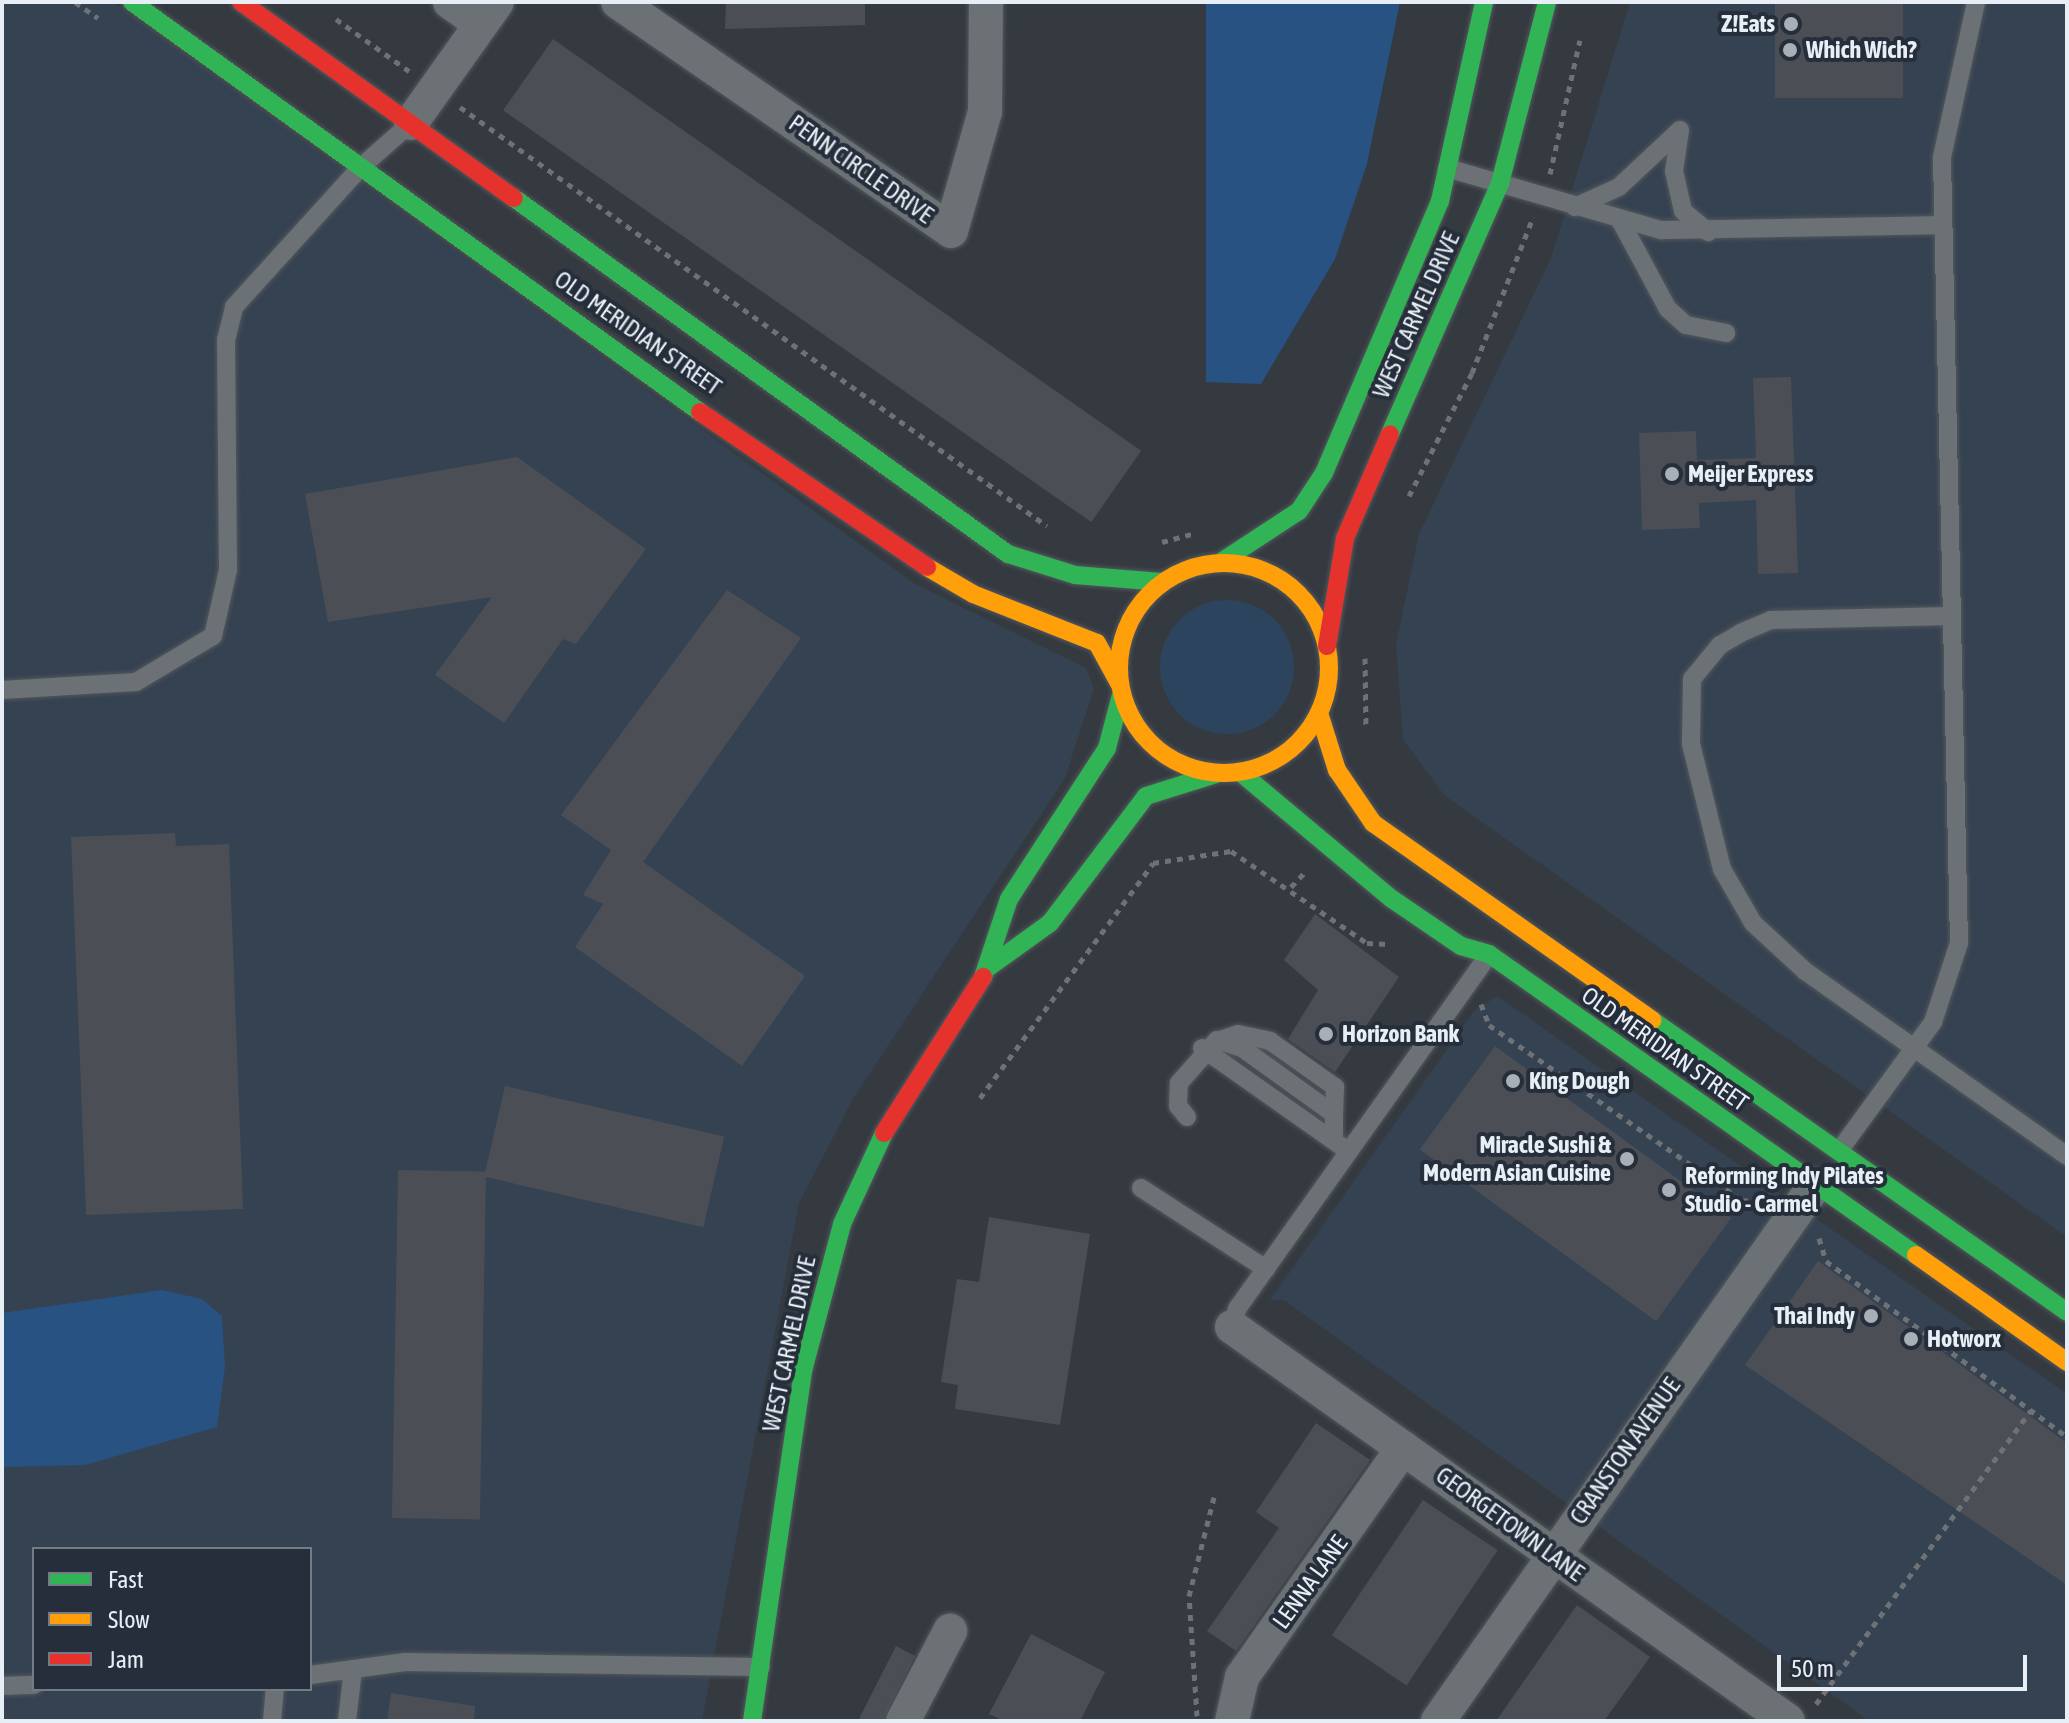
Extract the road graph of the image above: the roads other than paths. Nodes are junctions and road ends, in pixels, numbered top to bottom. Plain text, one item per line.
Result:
1 (132, 2) edge
2 (241, 2) edge
3 (450, 2) edge
4 (618, 2) edge
5 (986, 2) edge
6 (1484, 2) edge
7 (1547, 2) edge
8 (1976, 2) edge
9 (489, 13) edge
10 (411, 123) junction
11 (361, 167) junction
12 (1447, 168) junction
13 (1500, 183) junction
14 (1575, 207) junction
15 (1620, 220) junction
16 (1941, 225) junction
17 (1708, 232) junction
18 (1726, 333) dead end
19 (1221, 562) junction
20 (1162, 582) junction
21 (1951, 616) junction
22 (1327, 646) junction
23 (1120, 689) junction
24 (2, 690) edge
25 (1319, 713) junction
26 (1240, 772) junction
27 (1216, 774) junction
28 (1489, 954) junction
29 (989, 967) junction
30 (1210, 1044) junction
31 (1913, 1051) junction
32 (1187, 1117) dead end
33 (1334, 1141) junction
34 (1838, 1152) junction
35 (1350, 1153) junction
36 (2067, 1156) edge
37 (1815, 1185) junction
38 (1141, 1188) dead end
39 (1266, 1269) junction
40 (2067, 1312) edge
41 (1232, 1327) joint
42 (2067, 1362) edge
43 (1403, 1448) junction
44 (1554, 1553) junction
45 (950, 1631) dead end
46 (761, 1667) junction
47 (353, 1669) junction
48 (312, 1675) edge
49 (32, 1685) edge
50 (2, 1686) edge
51 (275, 1691) edge
52 (1800, 1715) edge
53 (272, 1721) edge
54 (347, 1721) edge
55 (752, 1721) edge
56 (903, 1721) edge
57 (1232, 1721) edge
58 (1438, 1721) edge

1 - 11 main road, OLD MERIDIAN STREET
2 - 10 main road, OLD MERIDIAN STREET
3 - 9 street
4 - 5 street, PENN CIRCLE DRIVE
6 - 12 main road, WEST CARMEL DRIVE
7 - 13 main road, WEST CARMEL DRIVE
8 - 16 lane
9 - 10 street
10 - 11 lane
10 - 20 main road, OLD MERIDIAN STREET
11 - 23 main road, OLD MERIDIAN STREET
11 - 24 lane
12 - 13 lane
12 - 19 main road, WEST CARMEL DRIVE
13 - 14 lane
13 - 22 main road, WEST CARMEL DRIVE
14 - 15 lane
14 - 17 lane
15 - 17 lane
15 - 18 lane
16 - 17 lane
16 - 21 lane
19 - 20 main road
19 - 22 main road
20 - 23 main road
21 - 31 lane
21 - 31 lane
22 - 25 main road
23 - 27 main road
23 - 29 main road, WEST CARMEL DRIVE
25 - 26 main road
25 - 34 main road, OLD MERIDIAN STREET
26 - 27 main road
26 - 28 main road, OLD MERIDIAN STREET
27 - 29 main road, WEST CARMEL DRIVE
28 - 35 lane
28 - 37 main road, OLD MERIDIAN STREET
29 - 46 main road, WEST CARMEL DRIVE
30 - 32 lane
30 - 33 lane
30 - 33 lane
31 - 34 lane
31 - 36 lane
33 - 35 lane
34 - 40 main road, OLD MERIDIAN STREET
35 - 39 lane
37 - 42 main road, OLD MERIDIAN STREET
37 - 44 street, CRANSTON AVENUE
38 - 39 lane
39 - 41 lane
41 - 43 street, GEORGETOWN LANE
43 - 44 street, GEORGETOWN LANE
43 - 57 street, LENNA LANE
44 - 52 street, GEORGETOWN LANE
44 - 58 street, CRANSTON AVENUE
45 - 56 street
46 - 47 lane
46 - 55 main road, WEST CARMEL DRIVE
47 - 48 lane
47 - 54 lane
49 - 50 lane
51 - 53 lane

